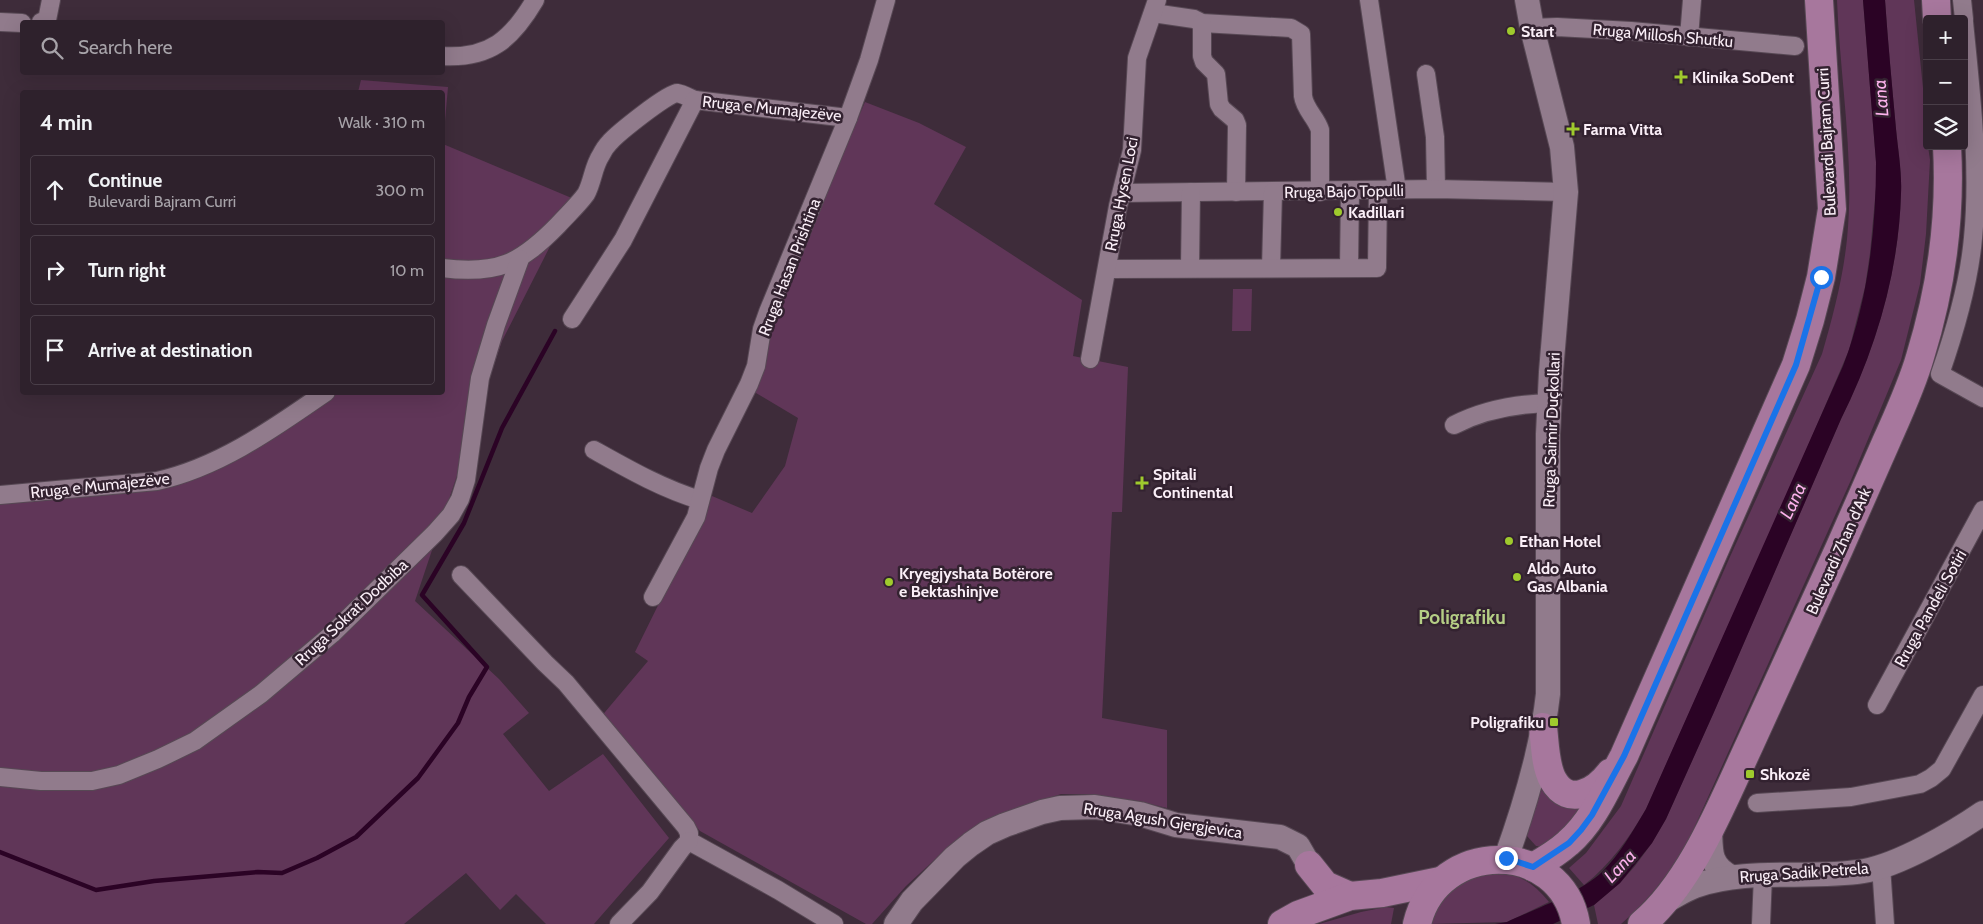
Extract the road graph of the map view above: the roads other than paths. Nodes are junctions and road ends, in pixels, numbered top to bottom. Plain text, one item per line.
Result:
1 (51, 0) edge
2 (535, 0) edge
3 (886, 0) edge
4 (1369, 0) edge
5 (1527, 0) edge
6 (1692, 0) edge
7 (1819, 0) edge
8 (1936, 0) edge
9 (1962, 0) edge
10 (1155, 7) edge
11 (1937, 15) edge
12 (1964, 15) edge
13 (47, 20) edge
14 (0, 22) edge
15 (20, 23) edge
16 (1202, 23) junction
17 (1532, 28) junction
18 (1689, 37) junction
19 (1795, 46) dead end
20 (445, 56) edge
21 (1967, 60) edge
22 (1426, 74) dead end
23 (695, 100) junction
24 (848, 118) junction
25 (1947, 150) edge
26 (1436, 189) junction
27 (1378, 190) junction
28 (1397, 190) junction
29 (1350, 191) junction
30 (1191, 192) junction
31 (1236, 192) junction
32 (1273, 192) junction
33 (1320, 192) junction
34 (1566, 192) junction
35 (1122, 194) junction
36 (520, 259) junction
37 (445, 268) edge
38 (1190, 268) junction
39 (1271, 268) junction
40 (1348, 268) junction
41 (1107, 269) junction
42 (572, 320) dead end
43 (1090, 359) dead end
44 (322, 395) edge
45 (1983, 398) edge
46 (1549, 403) junction
47 (1454, 425) dead end
48 (594, 450) dead end
49 (0, 495) edge
50 (700, 500) junction
51 (1983, 510) edge
52 (461, 574) dead end
53 (653, 597) dead end
54 (1983, 695) edge
55 (1877, 705) dead end
56 (1543, 727) junction
57 (1624, 756) junction
58 (0, 777) edge
59 (1757, 803) dead end
60 (1983, 813) edge
61 (1710, 827) junction
62 (689, 841) junction
63 (1506, 858) junction
64 (1310, 865) junction
65 (1881, 866) junction
66 (1542, 874) junction
67 (1763, 875) junction
68 (1731, 877) junction
69 (1440, 881) junction
70 (1350, 896) junction
71 (1664, 902) junction
72 (1420, 916) edge
73 (1290, 920) edge
74 (619, 924) edge
75 (834, 924) edge
76 (896, 924) edge
77 (1576, 924) edge
78 (1642, 924) edge
79 (1761, 924) edge
80 (1885, 924) edge

1 - 13 street
2 - 20 street
3 - 24 street, Rruga e Mumajezëve
4 - 28 street
5 - 17 main road, Rruga Saimir Duçkollari
6 - 18 street
7 - 57 main road, Bulevardi Bajram Curri
8 - 11 main road
9 - 12 street
10 - 16 street
10 - 35 street, Rruga Hysen Loci
14 - 15 street
16 - 31 street
16 - 33 street
17 - 18 street, Rruga Millosh Shutku
17 - 34 main road, Rruga Saimir Duçkollari
18 - 19 street, Rruga Millosh Shutku
21 - 45 street
22 - 26 street
23 - 24 street, Rruga e Mumajezëve
23 - 36 street, Rruga e Mumajezëve
23 - 42 street
24 - 50 street, Rruga Hasan Prishtina
25 - 61 main road, Bulevardi Zhan d'Ark
26 - 28 street, Rruga Bajo Topulli
26 - 34 street, Rruga Bajo Topulli
27 - 28 street, Rruga Bajo Topulli
27 - 29 street, Rruga Bajo Topulli
27 - 40 street
29 - 33 street, Rruga Bajo Topulli
29 - 40 street
30 - 31 street, Rruga Bajo Topulli
30 - 35 street, Rruga Bajo Topulli
30 - 38 street
31 - 32 street, Rruga Bajo Topulli
32 - 33 street, Rruga Bajo Topulli
32 - 39 street
34 - 46 main road, Rruga Saimir Duçkollari
35 - 41 street, Rruga Hysen Loci
36 - 37 street, Rruga e Mumajezëve
36 - 58 street, Rruga Sokrat Dodbiba
38 - 39 street
38 - 41 street
39 - 40 street
41 - 43 street, Rruga Hysen Loci
44 - 49 street, Rruga e Mumajezëve
46 - 47 street
46 - 56 main road, Rruga Saimir Duçkollari
48 - 50 street
50 - 53 street, Rruga Hasan Prishtina
51 - 55 street, Rruga Pandeli Sotiri
52 - 62 street
54 - 59 street
56 - 57 main road
56 - 63 main road, Rruga Saimir Duçkollari
57 - 66 main road, Bulevardi Bajram Curri
60 - 65 main road, Rruga Sadik Petrela
61 - 68 main road, Rruga Sadik Petrela
61 - 71 main road, Bulevardi Zhan d'Ark
62 - 74 street
62 - 75 street
63 - 66 main road
63 - 69 main road
64 - 70 main road
64 - 73 main road
64 - 76 main road, Rruga Agush Gjergjevica
65 - 67 main road, Rruga Sadik Petrela
65 - 80 street
66 - 77 main road
67 - 68 main road, Rruga Sadik Petrela
67 - 79 street
68 - 71 main road, Rruga Sadik Petrela
69 - 70 main road
69 - 72 main road
70 - 73 main road
71 - 78 main road, Bulevardi Zhan d'Ark

